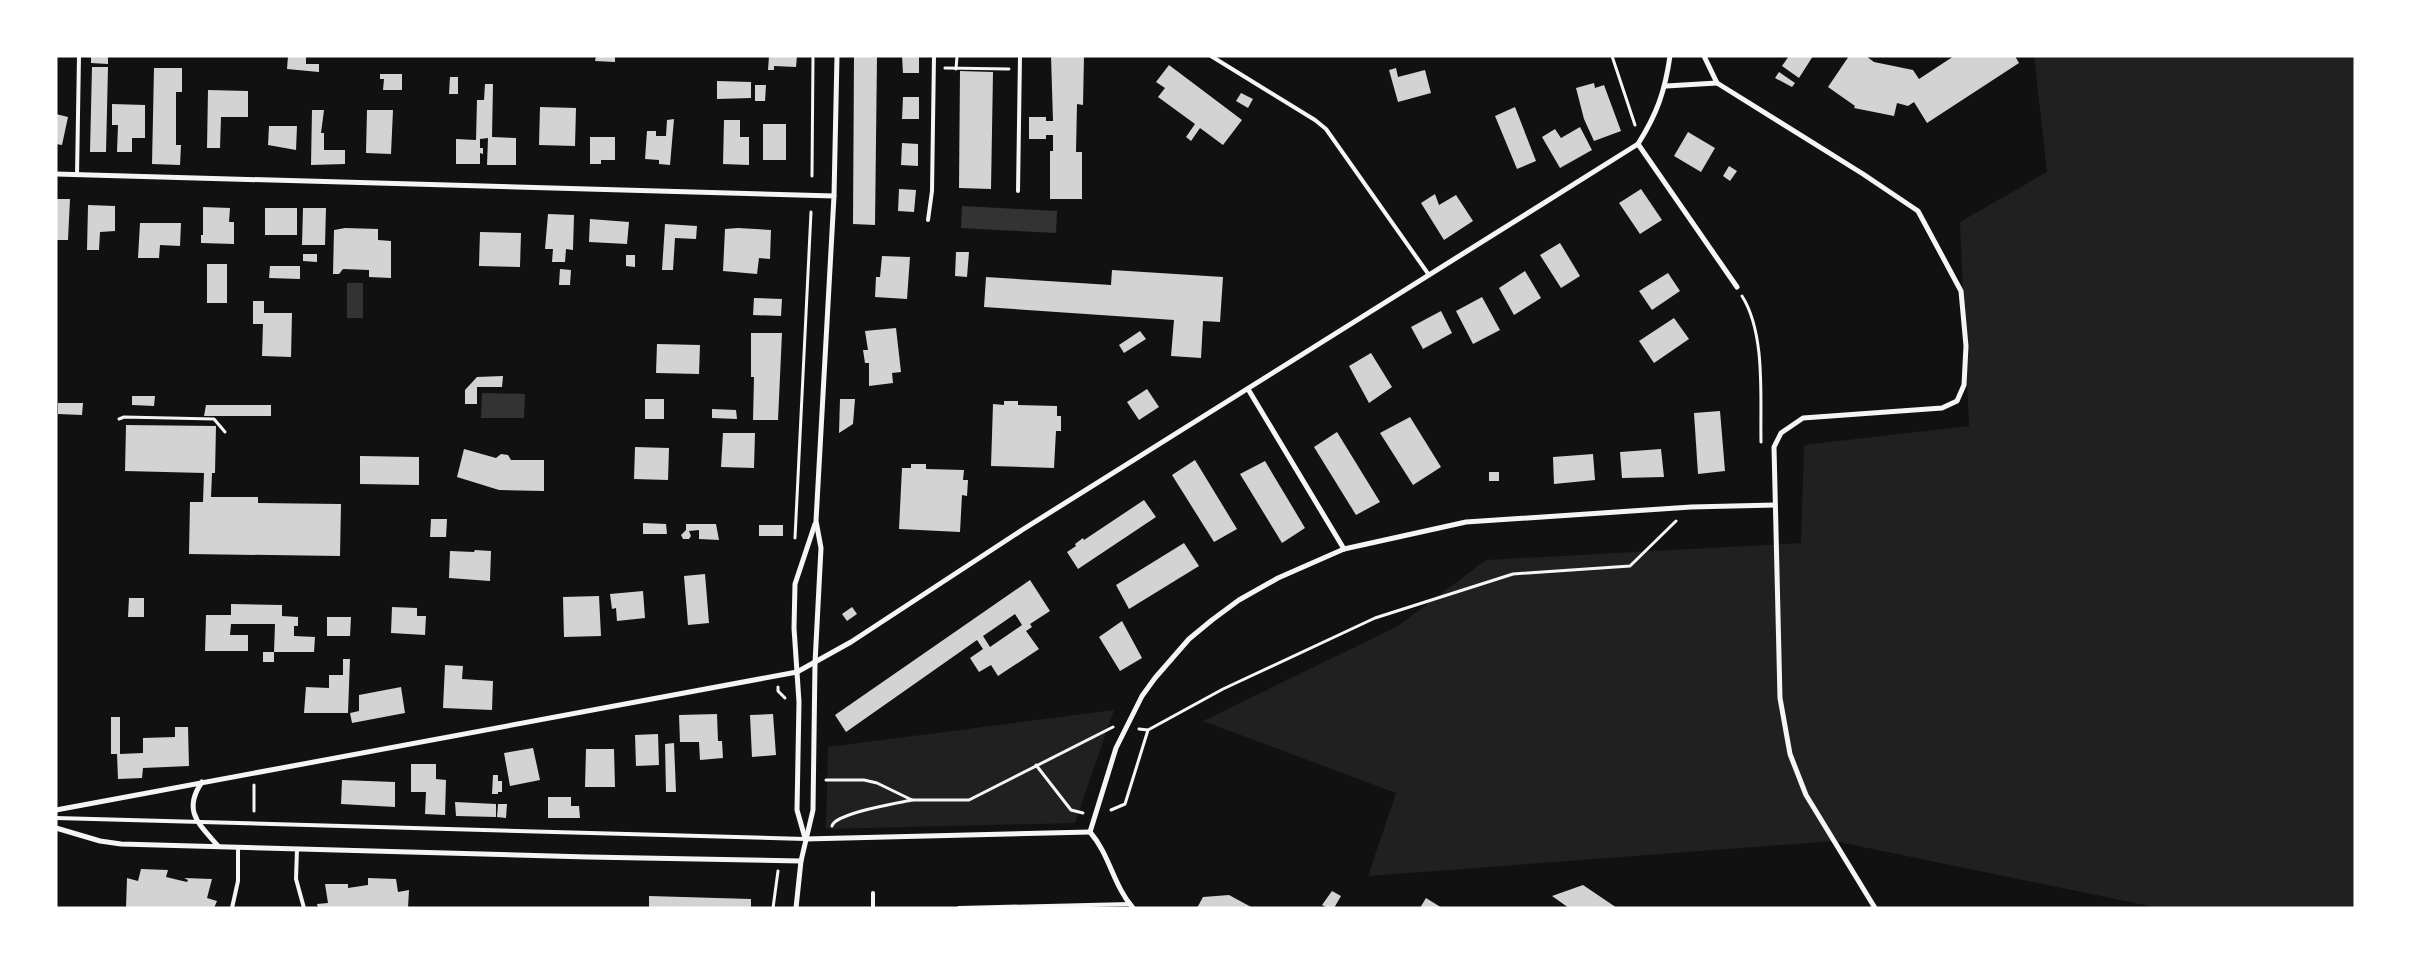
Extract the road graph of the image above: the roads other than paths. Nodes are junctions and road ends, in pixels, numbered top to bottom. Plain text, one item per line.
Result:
1 (79, 56) edge
2 (836, 56) edge
3 (934, 56) edge
4 (1020, 56) edge
5 (1211, 56) edge
6 (1670, 56) edge
7 (1704, 56) edge
8 (1716, 83) junction
9 (1666, 86) junction
10 (1639, 142) junction
11 (56, 174) edge
12 (77, 174) junction
13 (1018, 191) dead end
14 (834, 196) junction
15 (928, 220) dead end
16 (1429, 275) junction
17 (1737, 288) road end
18 (1248, 388) junction
19 (1775, 505) junction
20 (816, 521) junction
21 (1344, 549) junction
22 (815, 662) junction
23 (798, 672) junction
24 (202, 782) junction
25 (56, 810) edge
26 (56, 818) edge
27 (198, 824) junction
28 (56, 828) edge
29 (1090, 832) junction
30 (805, 839) junction
31 (218, 846) junction
32 (238, 847) junction
33 (297, 849) junction
34 (801, 860) junction
35 (873, 893) dead end
36 (1132, 906) edge
37 (232, 908) edge
38 (304, 908) edge
39 (796, 908) edge
40 (873, 908) edge
41 (959, 908) edge
42 (1875, 908) edge

1 - 12 lane
2 - 14 street
3 - 15 lane
4 - 13 lane
5 - 16 lane
6 - 9 street
7 - 8 street
8 - 9 street
8 - 19 street
9 - 10 street
10 - 16 street
10 - 17 street
11 - 12 street
12 - 14 street
14 - 20 street
16 - 18 street
18 - 21 street
18 - 22 street
19 - 21 street
19 - 42 street
20 - 22 street
20 - 23 street
21 - 29 street
22 - 23 street
22 - 30 street
23 - 24 street
23 - 30 street
24 - 25 street
24 - 27 street
26 - 27 lane
27 - 30 lane
27 - 31 street
28 - 31 street
29 - 30 street
29 - 36 street
30 - 34 street
31 - 32 street
32 - 33 street
32 - 37 lane
33 - 34 street
33 - 38 lane
34 - 39 street
35 - 40 lane
36 - 41 lane

